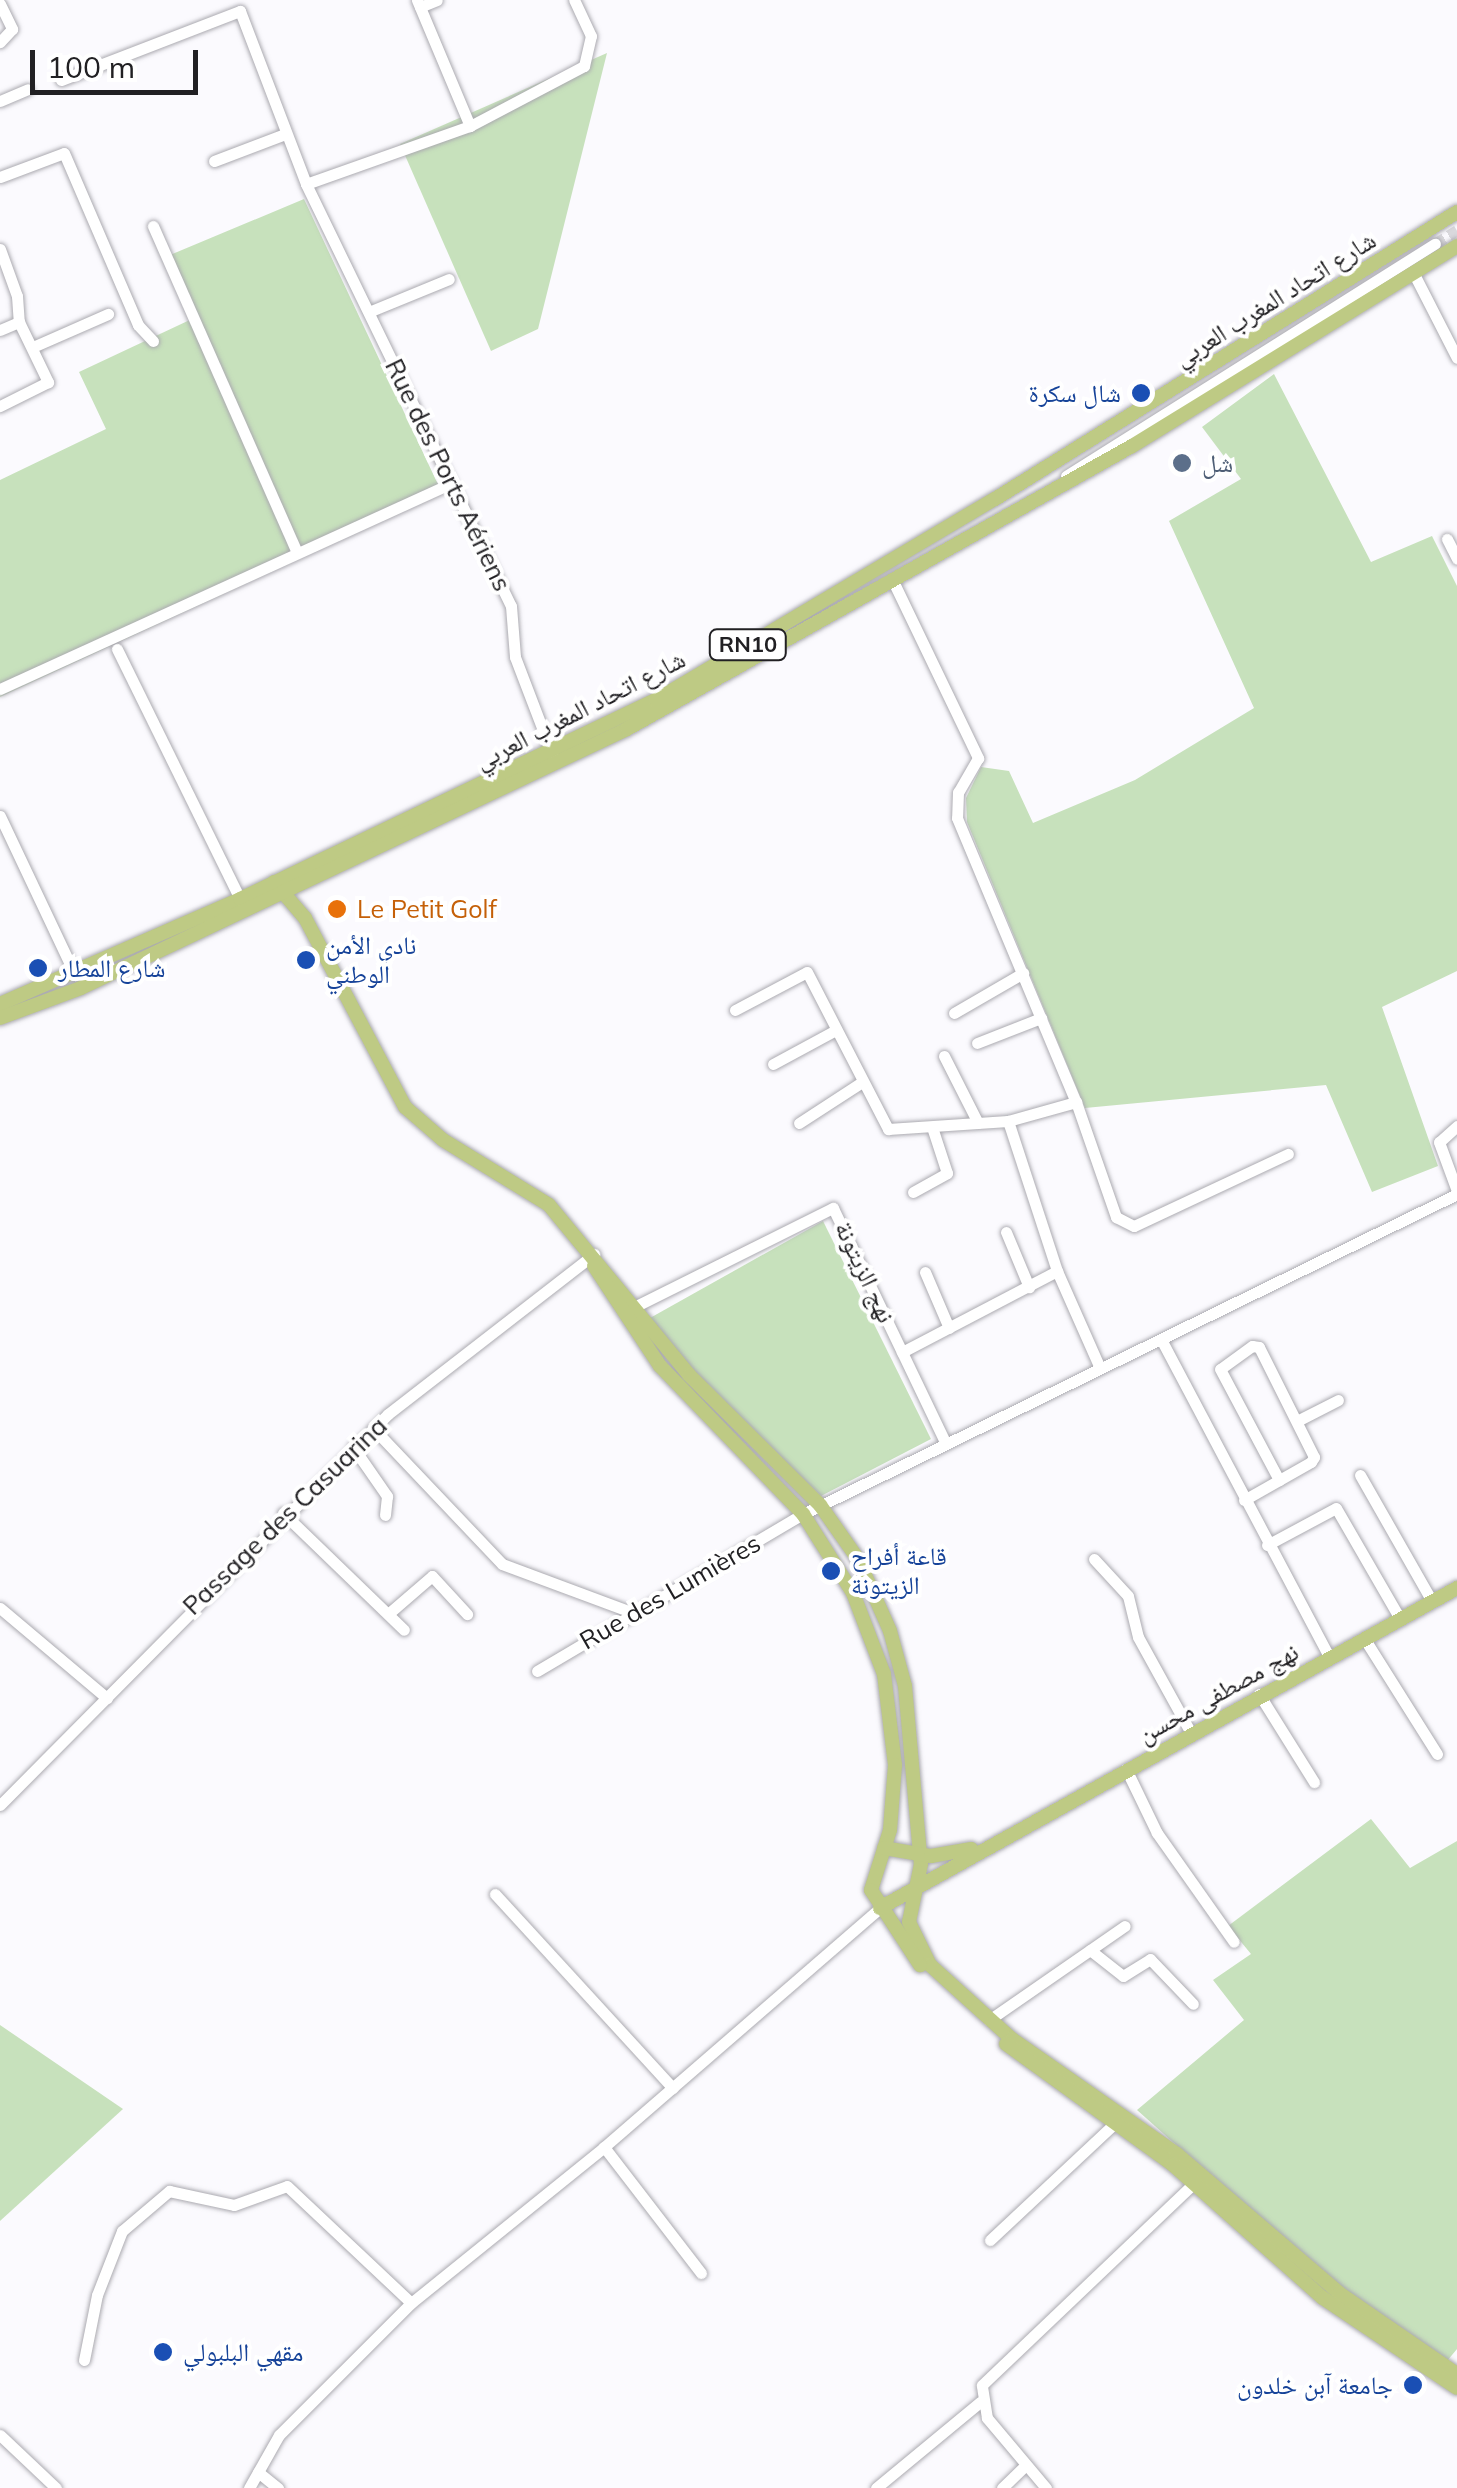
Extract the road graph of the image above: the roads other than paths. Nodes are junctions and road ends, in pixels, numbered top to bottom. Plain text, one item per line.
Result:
1 (437, 0) edge
2 (574, 0) edge
3 (0, 4) edge
4 (418, 4) edge
5 (0, 42) edge
6 (61, 80) dead end
7 (28, 89) dead end
8 (0, 101) edge
9 (470, 126) junction
10 (284, 134) junction
11 (214, 161) dead end
12 (0, 177) edge
13 (306, 184) junction
14 (1457, 212) edge
15 (153, 226) dead end
16 (1435, 244) tunnel mouth
17 (1457, 246) edge
18 (0, 249) edge
19 (1414, 274) junction
20 (449, 279) dead end
21 (371, 311) junction
22 (108, 314) dead end
23 (18, 322) junction
24 (0, 330) edge
25 (153, 340) dead end
26 (35, 346) junction
27 (1457, 358) edge
28 (0, 406) edge
29 (447, 485) junction
30 (1004, 516) junction
31 (1447, 539) dead end
32 (297, 552) junction
33 (1457, 559) edge
34 (892, 578) junction
35 (117, 649) dead end
36 (0, 689) edge
37 (552, 754) junction
38 (0, 816) edge
39 (300, 878) junction
40 (278, 888) junction
41 (240, 900) junction
42 (304, 918) junction
43 (1023, 973) junction
44 (76, 974) junction
45 (0, 1004) edge
46 (735, 1010) dead end
47 (954, 1013) dead end
48 (0, 1018) edge
49 (1042, 1018) junction
50 (836, 1030) junction
51 (977, 1042) dead end
52 (944, 1056) dead end
53 (772, 1064) dead end
54 (862, 1082) junction
55 (1076, 1102) junction
56 (1008, 1121) junction
57 (799, 1123) dead end
58 (978, 1123) junction
59 (1457, 1126) edge
60 (932, 1127) junction
61 (1288, 1154) dead end
62 (912, 1192) dead end
63 (1457, 1193) edge
64 (1006, 1232) dead end
65 (588, 1251) junction
66 (1057, 1271) junction
67 (924, 1272) dead end
68 (1028, 1286) junction
69 (628, 1310) junction
70 (949, 1328) junction
71 (1164, 1343) junction
72 (902, 1352) junction
73 (1100, 1368) junction
74 (1338, 1400) dead end
75 (1298, 1421) junction
76 (373, 1428) junction
77 (946, 1442) junction
78 (353, 1447) junction
79 (1360, 1475) dead end
80 (1279, 1480) junction
81 (1244, 1500) junction
82 (820, 1506) junction
83 (283, 1512) junction
84 (803, 1514) junction
85 (385, 1515) dead end
86 (1267, 1545) junction
87 (1094, 1559) dead end
88 (1457, 1588) edge
89 (1432, 1601) junction
90 (0, 1608) edge
91 (631, 1612) junction
92 (388, 1614) junction
93 (467, 1614) dead end
94 (1400, 1620) junction
95 (404, 1630) dead end
96 (1364, 1638) junction
97 (1330, 1658) junction
98 (537, 1671) dead end
99 (1260, 1694) junction
100 (105, 1696) junction
101 (1190, 1733) junction
102 (1437, 1754) dead end
103 (1126, 1769) junction
104 (1314, 1782) dead end
105 (0, 1794) edge
106 (0, 1805) edge
107 (1002, 1837) junction
108 (884, 1848) junction
109 (919, 1853) junction
110 (915, 1892) junction
111 (495, 1894) dead end
112 (880, 1908) junction
113 (1125, 1926) dead end
114 (1234, 1942) dead end
115 (1090, 1950) junction
116 (1193, 2004) dead end
117 (989, 2020) junction
118 (673, 2088) junction
119 (1116, 2122) junction
120 (604, 2147) junction
121 (1198, 2179) junction
122 (990, 2240) dead end
123 (701, 2272) dead end
124 (410, 2303) junction
125 (84, 2360) dead end
126 (1457, 2374) edge
127 (1457, 2388) edge
128 (980, 2402) junction
129 (0, 2435) edge
130 (1026, 2465) junction
131 (258, 2472) junction
132 (56, 2488) edge
133 (249, 2488) edge
134 (278, 2488) edge
135 (876, 2488) edge
136 (1002, 2488) edge
137 (1046, 2488) edge

1 - 4 street
2 - 9 street
3 - 5 street
4 - 9 street
6 - 10 street, Rue des Ports Aériens
7 - 8 street
9 - 13 street
10 - 11 street
10 - 13 street, Rue des Ports Aériens
12 - 25 street
13 - 21 street, Rue des Ports Aériens
14 - 37 main road, شارع اتحاد المغرب العربي / RN10
15 - 32 street
16 - 30 street
17 - 19 main road, شارع اتحاد المغرب العربي / RN10
18 - 23 street
19 - 27 street
19 - 30 main road, شارع اتحاد المغرب العربي / RN10
20 - 21 street
21 - 29 street, Rue des Ports Aériens
22 - 26 street
23 - 24 street
23 - 26 street
26 - 28 street
29 - 32 street
29 - 37 street, Rue des Ports Aériens
30 - 34 main road, شارع اتحاد المغرب العربي / RN10
31 - 33 street
32 - 36 street
34 - 39 main road, شارع اتحاد المغرب العربي / RN10
34 - 43 street
35 - 41 street
37 - 39 main road, شارع اتحاد المغرب العربي / RN10
38 - 44 street
39 - 40 main road, شارع اتحاد المغرب العربي / RN10
39 - 42 main road
40 - 41 main road, شارع اتحاد المغرب العربي / RN10
40 - 42 main road
40 - 48 main road, شارع اتحاد المغرب العربي / RN10
41 - 44 main road, شارع اتحاد المغرب العربي / RN10
42 - 65 main road
43 - 47 street
43 - 49 street
44 - 45 main road, شارع اتحاد المغرب العربي / RN10
46 - 50 street
49 - 51 street
49 - 55 street
50 - 53 street
50 - 54 street
52 - 58 street
54 - 57 street
54 - 60 street
55 - 56 street
55 - 61 street
56 - 58 street
56 - 66 street
58 - 60 street
59 - 63 street
60 - 62 street
63 - 71 street, Rue des Lumières
64 - 68 street
65 - 69 main road
65 - 76 street, Passage des Casuarina
66 - 68 street
66 - 73 street
67 - 70 street
68 - 70 street
69 - 72 street, نهج الزيتونة
69 - 82 main road
69 - 84 main road
70 - 72 street
71 - 73 street, Rue des Lumières
71 - 81 street
72 - 77 street, نهج الزيتونة
73 - 77 street, Rue des Lumières
74 - 75 street
75 - 80 street
75 - 80 street
76 - 78 street, Passage des Casuarina
76 - 91 street
77 - 82 street, Rue des Lumières
78 - 83 street, Passage des Casuarina
78 - 85 street
79 - 89 street
80 - 81 street
81 - 86 street
82 - 84 street, Rue des Lumières
82 - 109 main road
83 - 92 street
83 - 100 street, Passage des Casuarina
84 - 91 street, Rue des Lumières
84 - 108 main road
86 - 94 street
86 - 97 street
87 - 101 street
88 - 89 main road, نهج مصطفى محسن
89 - 94 main road, نهج مصطفى محسن
90 - 100 street
91 - 98 street, Rue des Lumières
92 - 93 street
92 - 95 street
94 - 96 main road, نهج مصطفى محسن
96 - 97 main road, نهج مصطفى محسن
96 - 102 street
97 - 99 main road, نهج مصطفى محسن
99 - 101 main road, نهج مصطفى محسن
99 - 104 street
100 - 105 street
100 - 106 street, Passage des Casuarina
101 - 103 main road, نهج مصطفى محسن
103 - 107 main road, نهج مصطفى محسن
103 - 114 street
107 - 109 main road, نهج مصطفى محسن
107 - 110 main road, نهج مصطفى محسن
108 - 109 main road, نهج مصطفى محسن
108 - 112 main road
109 - 110 main road
110 - 112 main road, نهج مصطفى محسن
110 - 117 main road
111 - 118 street
112 - 118 street
112 - 119 main road
113 - 115 street
115 - 116 street
115 - 117 street
117 - 121 main road
118 - 120 street
119 - 121 main road
119 - 122 street
120 - 123 street
120 - 124 street
121 - 126 main road
121 - 127 main road
121 - 128 street
124 - 125 street
124 - 131 street
128 - 130 street
128 - 135 street
129 - 132 street
130 - 136 street
130 - 137 street
131 - 133 street
131 - 134 street

